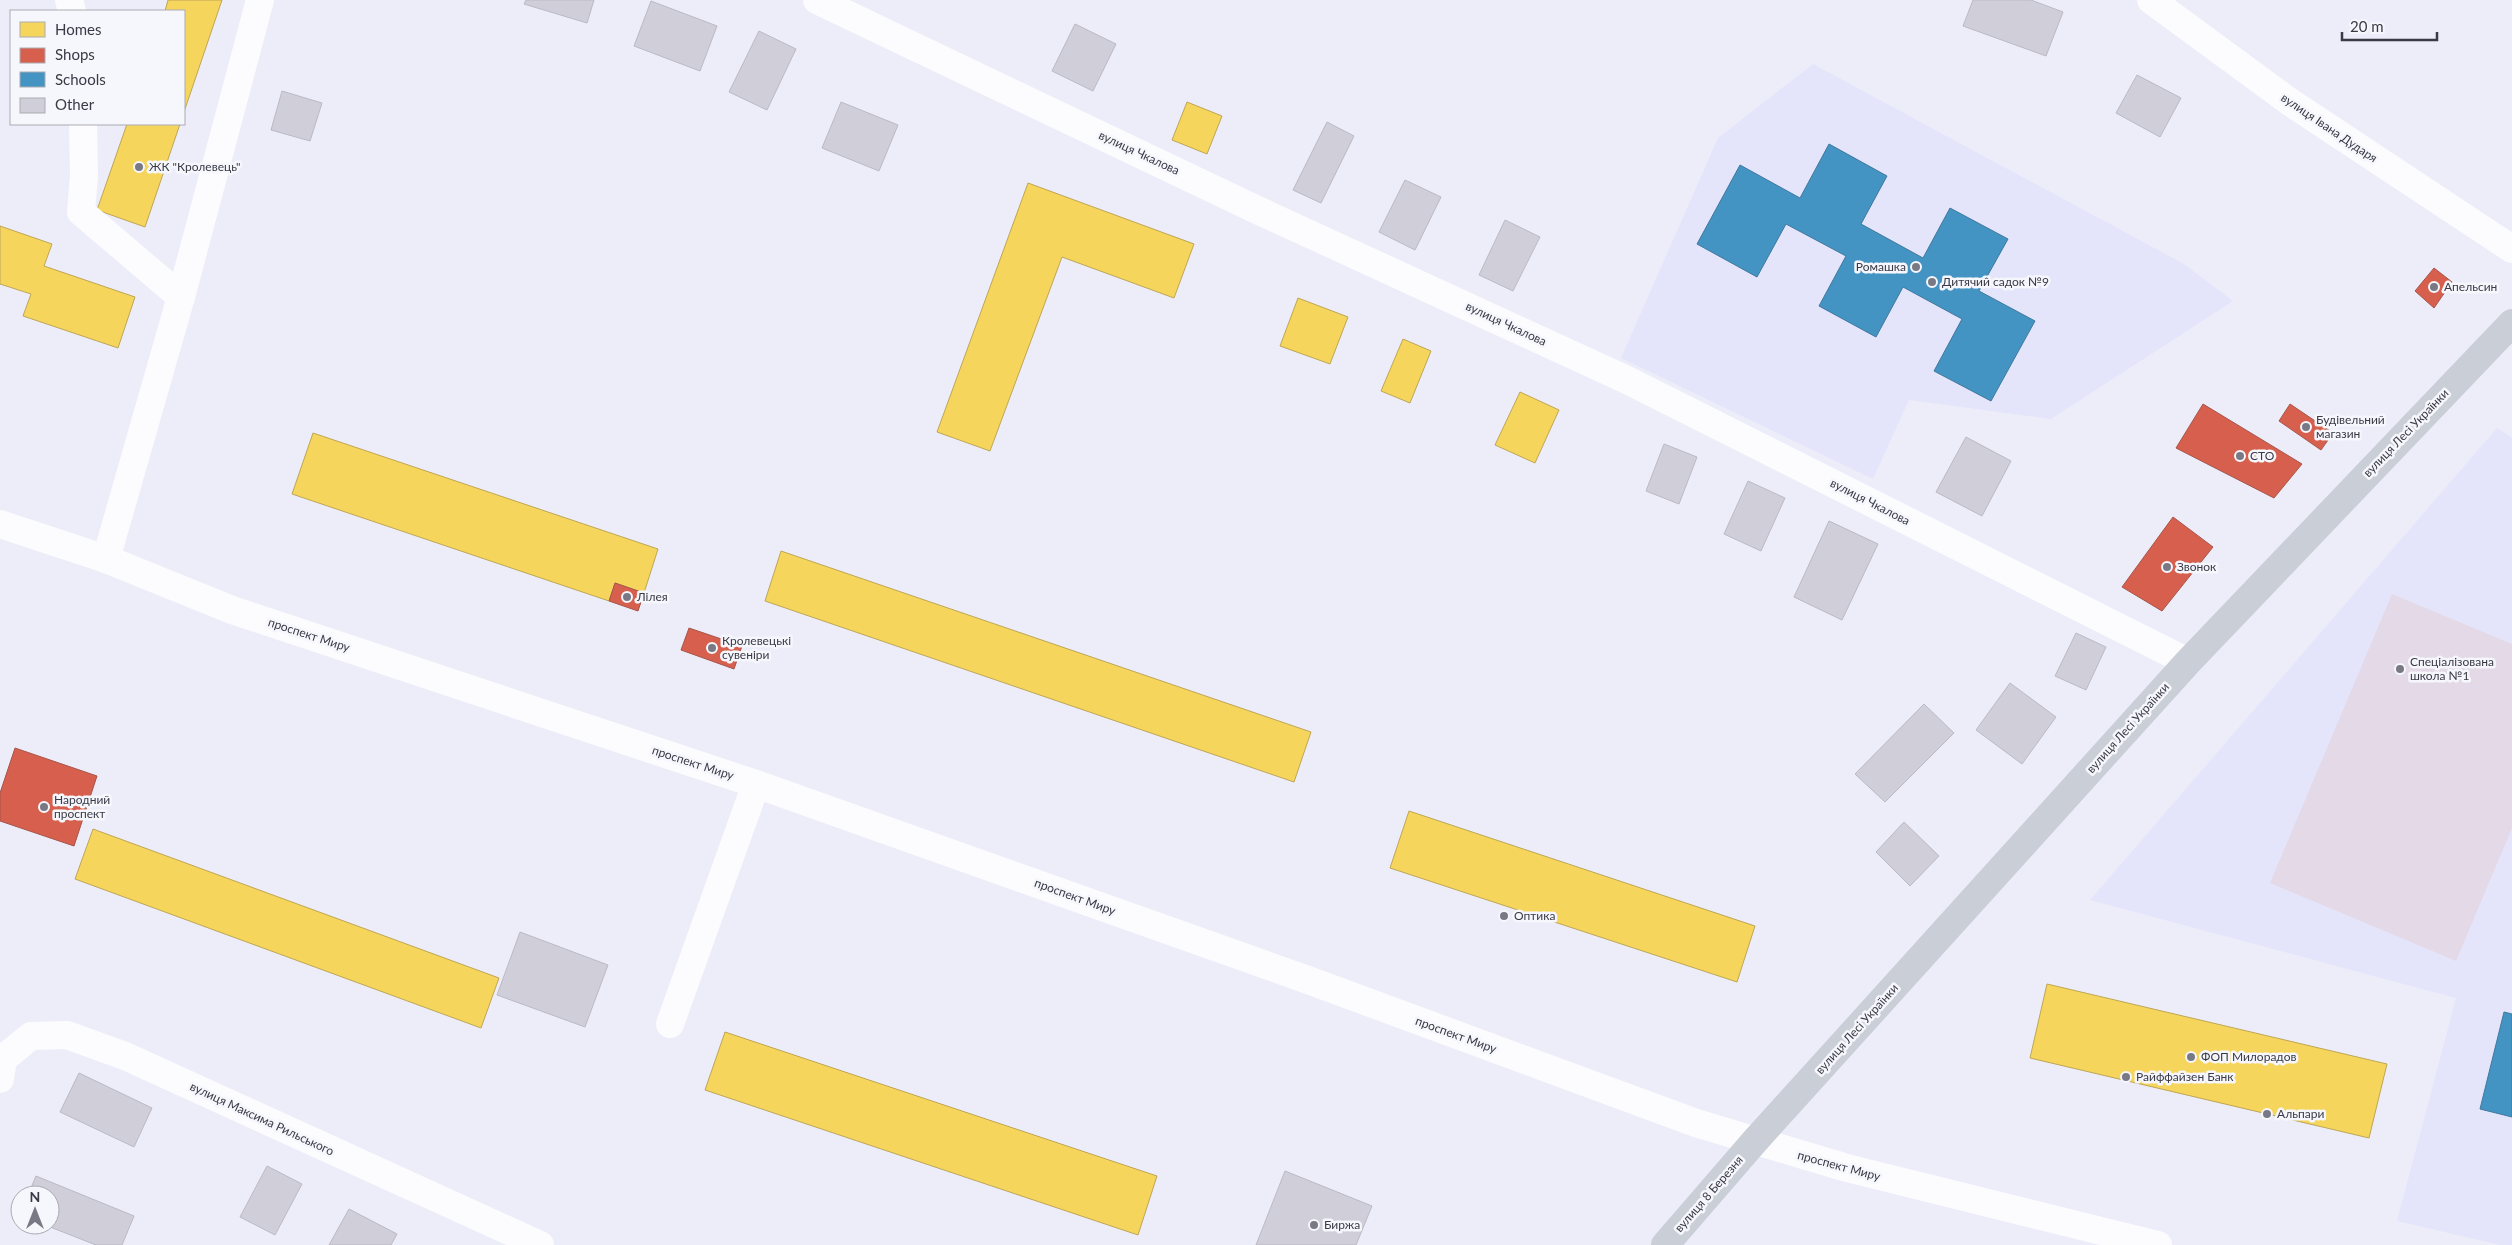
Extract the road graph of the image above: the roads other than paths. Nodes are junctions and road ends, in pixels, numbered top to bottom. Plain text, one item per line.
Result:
1 (260, 0) edge
2 (817, 0) edge
3 (2151, 0) edge
4 (83, 125) edge
5 (2512, 249) edge
6 (181, 297) junction
7 (2512, 323) edge
8 (0, 524) edge
9 (106, 559) junction
10 (2188, 662) junction
11 (756, 784) junction
12 (670, 1024) dead end
13 (0, 1079) edge
14 (1754, 1142) junction
15 (540, 1245) edge
16 (1665, 1245) edge
17 (2158, 1245) edge

1 - 6 street
2 - 10 street, вулиця Чкалова
3 - 5 street, вулиця Івана Дударя
4 - 6 street
6 - 9 street
7 - 10 main road, вулиця Лесі Українки
8 - 9 street, проспект Миру
9 - 11 street, проспект Миру
10 - 14 main road, вулиця Лесі Українки
11 - 12 street
11 - 14 street, проспект Миру
13 - 15 street, вулиця Максима Рильського
14 - 16 main road, вулиця 8 Березня
14 - 17 street, проспект Миру

